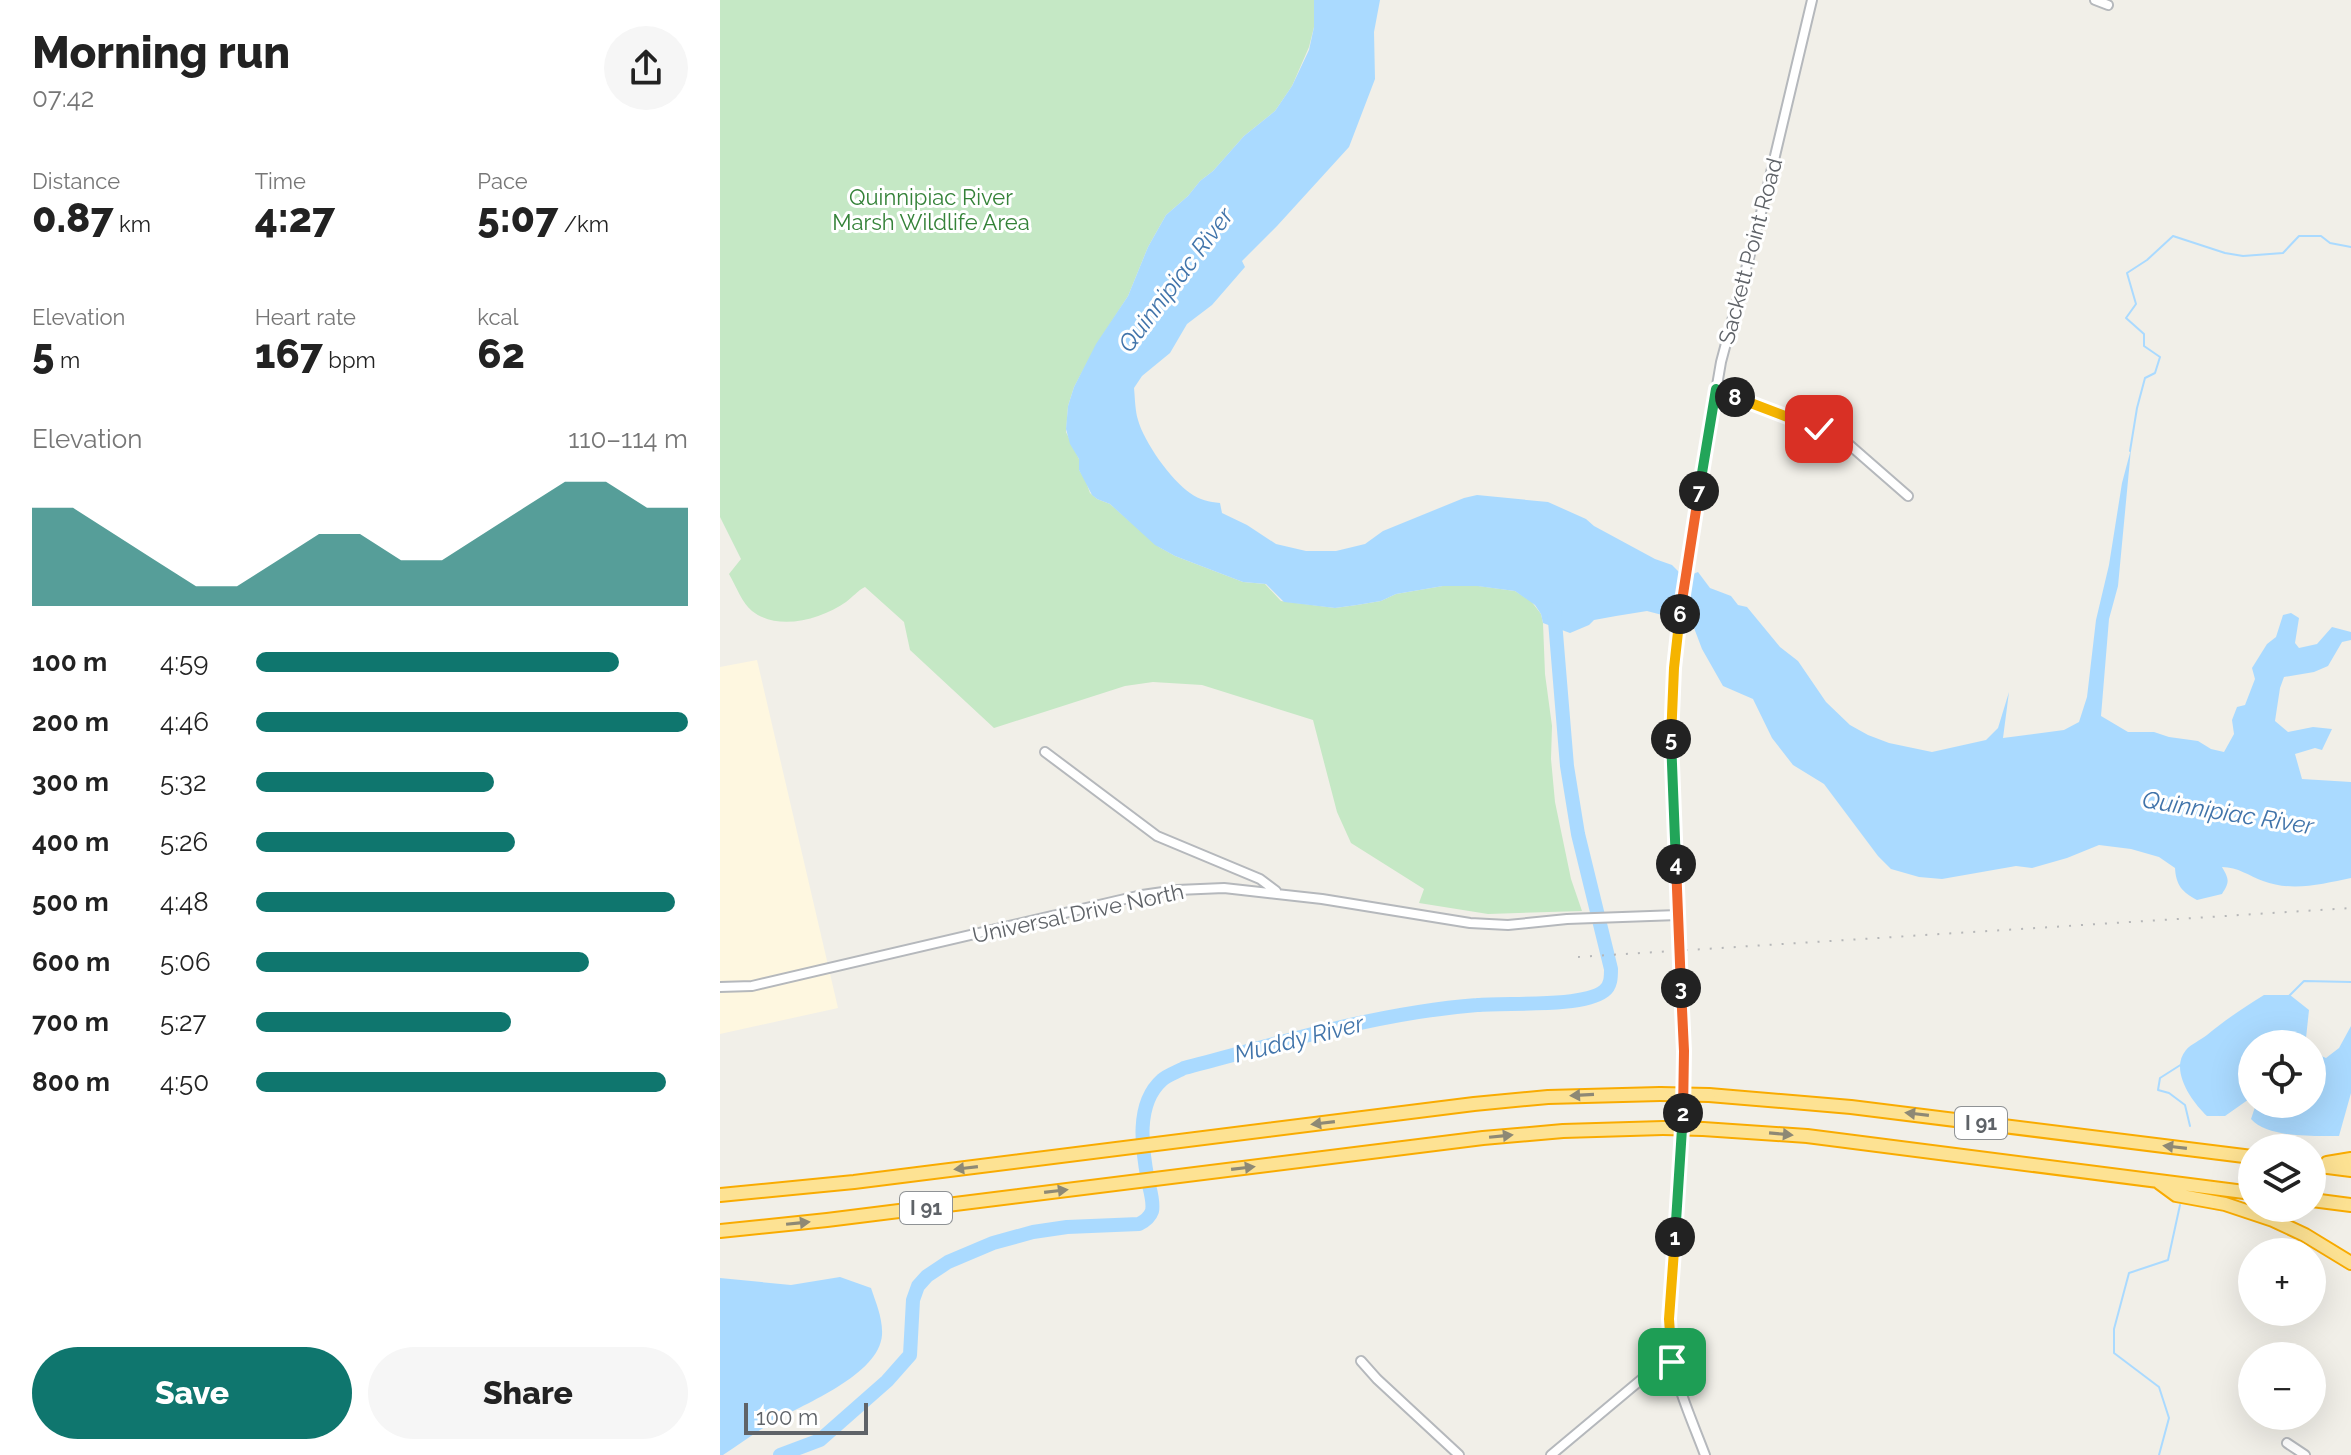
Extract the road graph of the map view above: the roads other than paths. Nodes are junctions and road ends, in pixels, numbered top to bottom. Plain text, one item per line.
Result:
1 (1812, 0) edge
2 (2095, 0) edge
3 (2108, 5) dead end
4 (1716, 389) junction
5 (1908, 496) dead end
6 (1045, 752) dead end
7 (1279, 893) junction
8 (1678, 915) junction
9 (720, 987) edge
10 (2238, 1155) edge
11 (2351, 1159) edge
12 (2326, 1163) edge
13 (2326, 1167) edge
14 (2351, 1170) edge
15 (2157, 1181) junction
16 (2238, 1191) edge
17 (720, 1195) edge
18 (2326, 1202) edge
19 (2351, 1205) edge
20 (720, 1231) edge
21 (2351, 1263) edge
22 (1361, 1361) dead end
23 (1672, 1362) junction
24 (2287, 1443) dead end
25 (1459, 1455) edge
26 (1551, 1455) edge
27 (1705, 1455) edge
28 (2305, 1455) edge

1 - 4 street, Sackett Point Road
2 - 3 street
4 - 5 street
4 - 8 street, Sackett Point Road
6 - 7 street
7 - 8 street, Universal Drive North
7 - 9 street, Universal Drive North
8 - 23 street, Sackett Point Road
10 -> 17 highway, I 91, bridge
11 - 12 highway
13 - 14 highway
15 - 16 highway, I 91
20 -> 15 highway, I 91, bridge
15 - 21 highway
18 - 19 highway
22 - 25 street
23 - 26 street
23 - 27 street, Sackett Point Road
24 - 28 street

